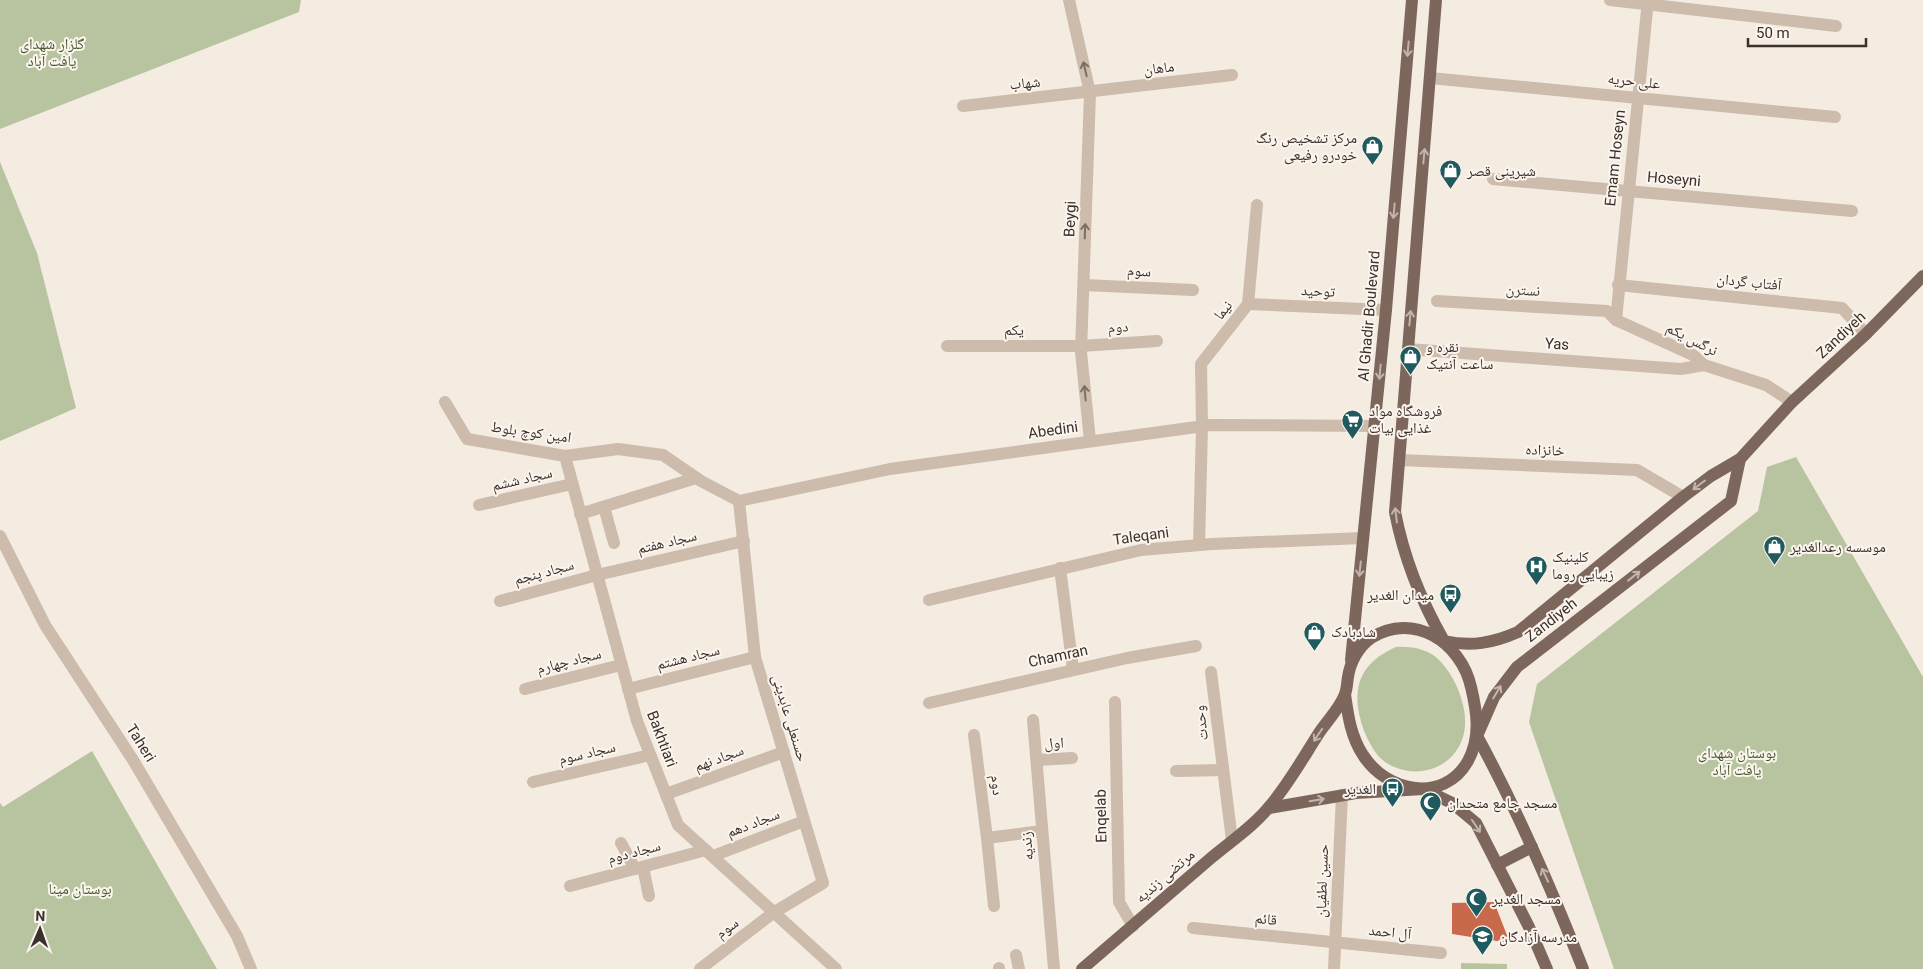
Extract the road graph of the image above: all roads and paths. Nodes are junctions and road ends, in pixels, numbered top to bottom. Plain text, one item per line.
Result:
1 (1070, 0) edge
2 (1412, 0) edge
3 (1436, 0) edge
4 (1610, 0) edge
5 (1648, 2) edge
6 (1836, 26) dead end
7 (1232, 75) dead end
8 (1430, 78) junction
9 (1090, 93) junction
10 (1638, 98) junction
11 (963, 106) dead end
12 (1835, 117) dead end
13 (1493, 179) dead end
14 (1628, 191) junction
15 (1257, 205) dead end
16 (1852, 211) dead end
17 (1923, 276) edge
18 (1084, 285) junction
19 (1618, 285) junction
20 (1193, 290) dead end
21 (1437, 301) dead end
22 (1248, 304) junction
23 (1386, 310) junction
24 (1612, 316) junction
25 (1866, 334) junction
26 (1157, 341) dead end
27 (947, 346) dead end
28 (1082, 346) junction
29 (1408, 349) junction
30 (1704, 365) junction
31 (446, 402) dead end
32 (1792, 402) junction
33 (1375, 426) junction
34 (1202, 427) junction
35 (1090, 441) junction
36 (565, 456) junction
37 (1399, 460) junction
38 (1740, 460) junction
39 (696, 478) junction
40 (572, 484) junction
41 (1683, 497) junction
42 (739, 501) junction
43 (478, 505) dead end
44 (604, 507) junction
45 (580, 514) junction
46 (0, 536) edge
47 (1363, 538) junction
48 (744, 540) junction
49 (614, 543) dead end
50 (1198, 545) junction
51 (1060, 568) junction
52 (597, 575) junction
53 (929, 600) dead end
54 (500, 602) dead end
55 (1444, 642) junction
56 (1196, 646) dead end
57 (755, 657) junction
58 (1351, 664) junction
59 (621, 665) junction
60 (1073, 670) junction
61 (1211, 672) dead end
62 (525, 689) dead end
63 (628, 689) junction
64 (1345, 694) junction
65 (1115, 702) dead end
66 (929, 703) dead end
67 (1033, 720) dead end
68 (974, 736) dead end
69 (1477, 736) junction
70 (784, 752) junction
71 (650, 755) junction
72 (1072, 758) dead end
73 (1036, 760) junction
74 (1223, 770) junction
75 (1176, 771) dead end
76 (533, 782) dead end
77 (1423, 789) junction
78 (666, 794) junction
79 (1342, 795) junction
80 (1269, 808) junction
81 (804, 821) junction
82 (1042, 830) junction
83 (987, 838) junction
84 (1232, 840) junction
85 (621, 844) dead end
86 (1532, 847) junction
87 (709, 853) junction
88 (1497, 866) junction
89 (638, 868) junction
90 (570, 886) dead end
91 (648, 896) dead end
92 (994, 906) dead end
93 (773, 913) junction
94 (1133, 926) junction
95 (1193, 928) dead end
96 (1336, 942) junction
97 (1441, 953) dead end
98 (1016, 955) dead end
99 (828, 966) edge
100 (251, 969) edge
101 (700, 969) edge
102 (1019, 969) edge
103 (1054, 969) edge
104 (1082, 969) edge
105 (1334, 969) edge
106 (1547, 969) edge
107 (1583, 969) edge

9 -> 1 street, Beygi
2 -> 23 main road, Al Ghadir Boulevard
3 - 8 main road
4 - 5 street
5 - 6 street
5 - 10 street, Emam Hoseyn
7 - 9 street, ماهان
8 - 10 street, علی حریه
29 -> 8 main road
9 - 11 street, شهاب
18 -> 9 street, Beygi
10 - 12 street, علی حریه
10 - 14 street, Emam Hoseyn
13 - 14 street, Hoseyni
14 - 16 street, Hoseyni
14 - 19 street, Emam Hoseyn
15 - 22 street, نیما
17 - 25 main road, Zandiyeh
18 - 20 street, سوم
18 - 28 street, Beygi
19 - 24 street, Emam Hoseyn
19 - 25 street, آفتاب گردان
21 - 24 street, نسترن
22 - 23 street, توحید
22 - 34 street, نیما
23 -> 33 main road, Al Ghadir Boulevard
24 - 30 street, نرگس یکم
25 - 32 main road, Zandiyeh
26 - 28 street, دوم
27 - 28 street, یکم
35 -> 28 street, Beygi
29 - 30 street, Yas
29 - 37 main road
30 - 32 street, نرگس یکم
31 - 36 street, امین کوچ بلوط
32 - 38 main road, Zandiyeh
33 - 34 street, Abedini
33 - 47 main road, Al Ghadir Boulevard
34 - 35 street, Abedini
34 - 50 street, نیما
35 - 42 street, Abedini
36 - 39 street, امین کوچ بلوط
36 - 40 street, Bakhtiari
37 - 41 street, خانزاده
55 -> 37 main road
38 -> 41 main road, Zandiyeh
69 -> 38 main road, Zandiyeh
39 - 42 street, امین کوچ بلوط
39 - 44 street
40 - 43 street, سجاد ششم
40 - 45 street, Bakhtiari
41 - 55 main road, Zandiyeh
42 - 48 street, حسنعلی عابدینی
44 - 45 street
44 - 49 street
45 - 52 street, Bakhtiari
46 - 100 street, Taheri
47 - 50 street, Taleqani
47 -> 58 main road, Al Ghadir Boulevard
48 - 52 street, سجاد هفتم
48 - 57 street, حسنعلی عابدینی
50 - 51 street, Taleqani
51 - 53 street, Taleqani
51 - 60 street
52 - 54 street, سجاد پنجم
52 - 59 street, Bakhtiari
55 - 58 main road
55 - 69 main road
56 - 60 street, Chamran
57 - 63 street, سجاد هشتم
57 - 70 street, حسنعلی عابدینی
58 - 64 main road
59 - 62 street, سجاد چهارم
59 - 63 street, Bakhtiari
60 - 66 street, Chamran
61 - 74 street, وحدت
63 - 71 street, Bakhtiari
64 - 77 main road
64 -> 80 main road, مرتضی زندیه
65 - 94 street, Enqelab
67 - 73 street, زندیه
68 - 83 street, دوم
69 - 77 main road
69 - 86 main road
70 - 78 street, سجاد نهم
70 - 81 street, حسنعلی عابدینی
71 - 76 street, سجاد سوم
71 - 78 street, Bakhtiari
72 - 73 street, اول
73 - 82 street, زندیه
74 - 75 street
74 - 84 street, وحدت
77 - 79 main road
77 -> 88 main road
78 - 87 street, Bakhtiari
80 -> 79 main road
79 - 96 street, حسین لطفیان
80 - 84 main road, مرتضی زندیه
81 - 87 street, سجاد دهم
81 - 93 street, حسنعلی عابدینی
82 - 83 street
82 - 103 street, زندیه
83 - 92 street, دوم
84 - 94 main road, مرتضی زندیه
85 - 89 street
86 - 88 main road
107 -> 86 main road
87 - 89 street, سجاد دوم
87 - 93 street, Bakhtiari
88 - 106 main road
89 - 90 street, سجاد دوم
89 - 91 street
93 - 99 street, Bakhtiari
93 - 101 street, سوم
94 - 104 main road, مرتضی زندیه
95 - 96 street, قائم
96 - 97 street, آل احمد
96 - 105 street, حسین لطفیان
98 - 102 street

